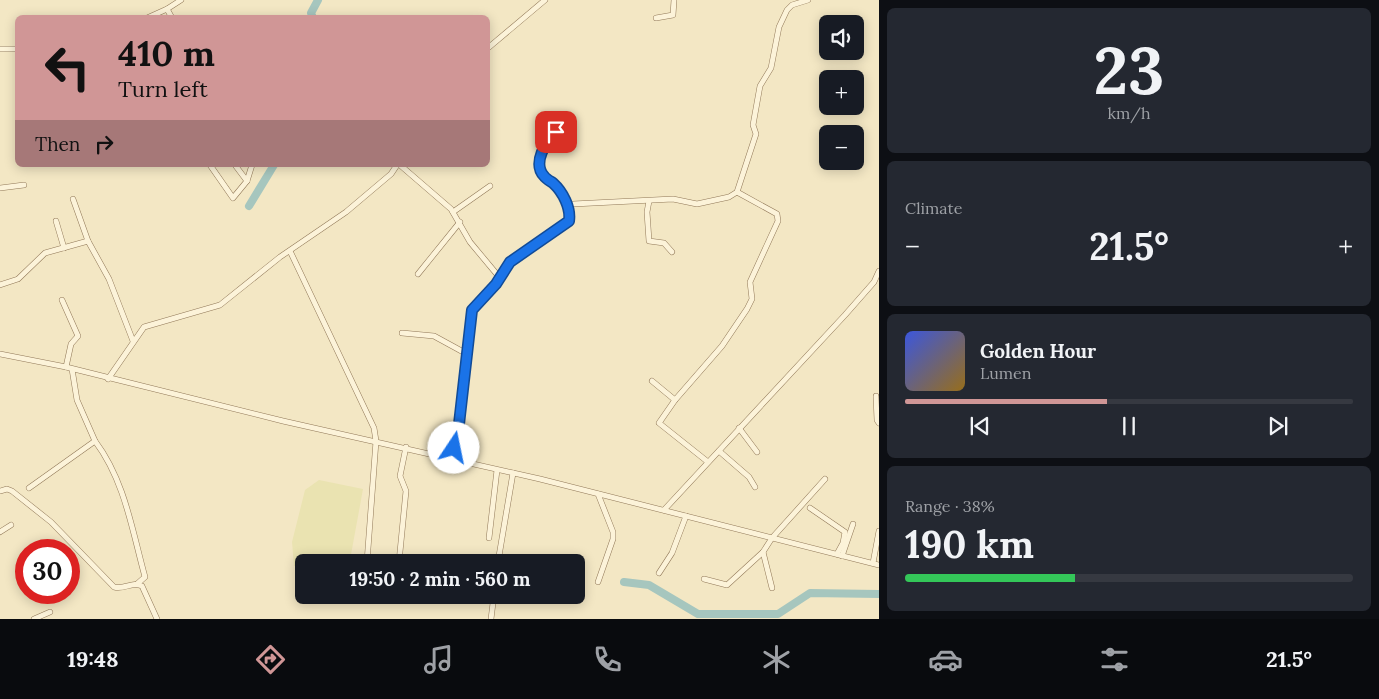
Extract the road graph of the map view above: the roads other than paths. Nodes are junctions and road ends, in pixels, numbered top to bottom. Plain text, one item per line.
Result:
1 (181, 0) edge
2 (545, 0) edge
3 (674, 0) edge
4 (808, 0) edge
5 (167, 9) junction
6 (154, 15) edge
7 (170, 15) edge
8 (656, 18) dead end
9 (490, 46) edge
10 (0, 49) edge
11 (15, 49) edge
12 (562, 127) dead end
13 (211, 167) edge
14 (236, 167) edge
15 (251, 167) edge
16 (396, 167) edge
17 (401, 167) edge
18 (247, 181) junction
19 (24, 185) dead end
20 (490, 186) dead end
21 (0, 188) edge
22 (737, 192) junction
23 (72, 199) dead end
24 (649, 201) junction
25 (568, 207) junction
26 (453, 212) junction
27 (56, 221) dead end
28 (460, 222) junction
29 (88, 241) junction
30 (64, 248) junction
31 (290, 251) junction
32 (672, 252) dead end
33 (879, 271) edge
34 (418, 274) dead end
35 (500, 278) junction
36 (0, 285) edge
37 (62, 300) dead end
38 (402, 333) dead end
39 (133, 341) junction
40 (0, 354) edge
41 (467, 354) junction
42 (69, 368) junction
43 (108, 379) junction
44 (652, 381) dead end
45 (876, 396) dead end
46 (675, 400) junction
47 (879, 423) edge
48 (739, 428) junction
49 (376, 440) junction
50 (95, 441) junction
51 (406, 447) junction
52 (719, 451) junction
53 (757, 452) dead end
54 (449, 459) junction
55 (708, 462) junction
56 (498, 470) junction
57 (513, 473) junction
58 (825, 479) dead end
59 (755, 487) dead end
60 (29, 488) dead end
61 (0, 491) edge
62 (598, 494) junction
63 (810, 508) dead end
64 (664, 510) junction
65 (686, 516) junction
66 (853, 524) dead end
67 (11, 526) dead end
68 (879, 531) edge
69 (0, 532) edge
70 (489, 538) dead end
71 (772, 538) junction
72 (764, 552) junction
73 (368, 554) edge
74 (400, 554) edge
75 (499, 554) edge
76 (840, 555) junction
77 (876, 564) edge
78 (658, 573) dead end
79 (704, 579) dead end
80 (598, 582) dead end
81 (137, 584) junction
82 (772, 588) dead end
83 (493, 604) edge
84 (50, 612) dead end
85 (34, 619) edge
86 (156, 619) edge
87 (491, 619) edge

1 - 5 street
2 - 9 street
3 - 8 street
4 - 22 street
5 - 6 street
5 - 7 street
10 - 11 street
12 - 25 street
13 - 18 street
14 - 18 street
15 - 18 street
16 - 31 street
17 - 26 street
19 - 21 street
20 - 26 street
22 - 24 street
22 - 46 street
23 - 29 street
24 - 25 street
24 - 32 street
25 - 35 street
26 - 28 street
27 - 30 street
28 - 34 street
28 - 35 street
29 - 30 street
29 - 39 street
30 - 36 street
31 - 39 street
31 - 49 street
33 - 48 street
35 - 41 street
37 - 42 street
38 - 41 street
39 - 43 street
40 - 42 street
41 - 54 street
42 - 43 street
42 - 50 street
43 - 49 street
44 - 46 street
45 - 47 street
46 - 55 street
48 - 52 street
48 - 53 street
49 - 51 street
49 - 73 street
50 - 60 street
50 - 81 street
51 - 54 street
51 - 74 street
52 - 55 street
52 - 59 street
54 - 56 street
55 - 64 street
56 - 57 street
56 - 70 street
57 - 62 street
57 - 75 street
58 - 71 street
61 - 81 street
62 - 64 street
62 - 80 street
63 - 76 street
64 - 65 street
65 - 71 street
65 - 78 street
66 - 76 street
67 - 69 street
68 - 77 street
71 - 72 street
71 - 76 street
72 - 79 street
72 - 82 street
76 - 77 street
81 - 86 street
83 - 87 street
84 - 85 street

